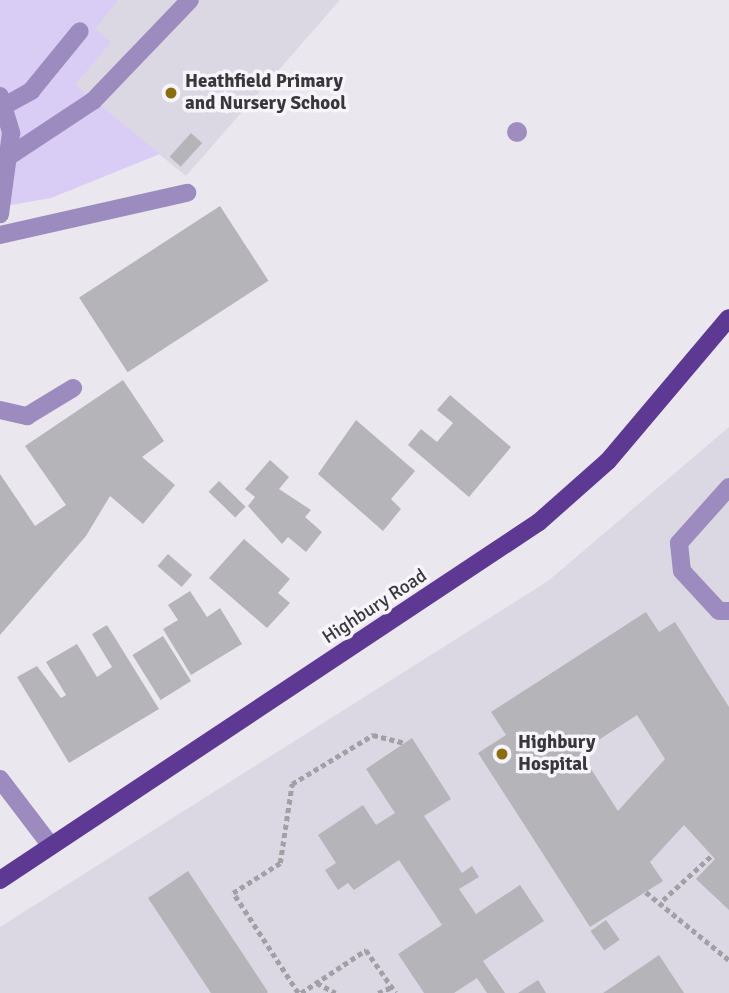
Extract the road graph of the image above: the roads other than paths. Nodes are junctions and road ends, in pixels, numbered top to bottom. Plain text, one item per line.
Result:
1 (190, 0) edge
2 (80, 31) dead end
3 (3, 100) edge
4 (8, 157) junction
5 (187, 193) dead end
6 (0, 214) edge
7 (0, 235) edge
8 (726, 327) edge
9 (73, 388) dead end
10 (0, 410) edge
11 (729, 487) edge
12 (729, 611) edge
13 (0, 779) edge
14 (51, 846) junction
15 (0, 880) edge

1 - 4 lane
2 - 3 lane
3 - 4 lane
4 - 6 lane
5 - 7 lane
8 - 14 main road, Highbury Road
9 - 10 lane
11 - 12 lane
13 - 14 lane
14 - 15 main road, Highbury Road

